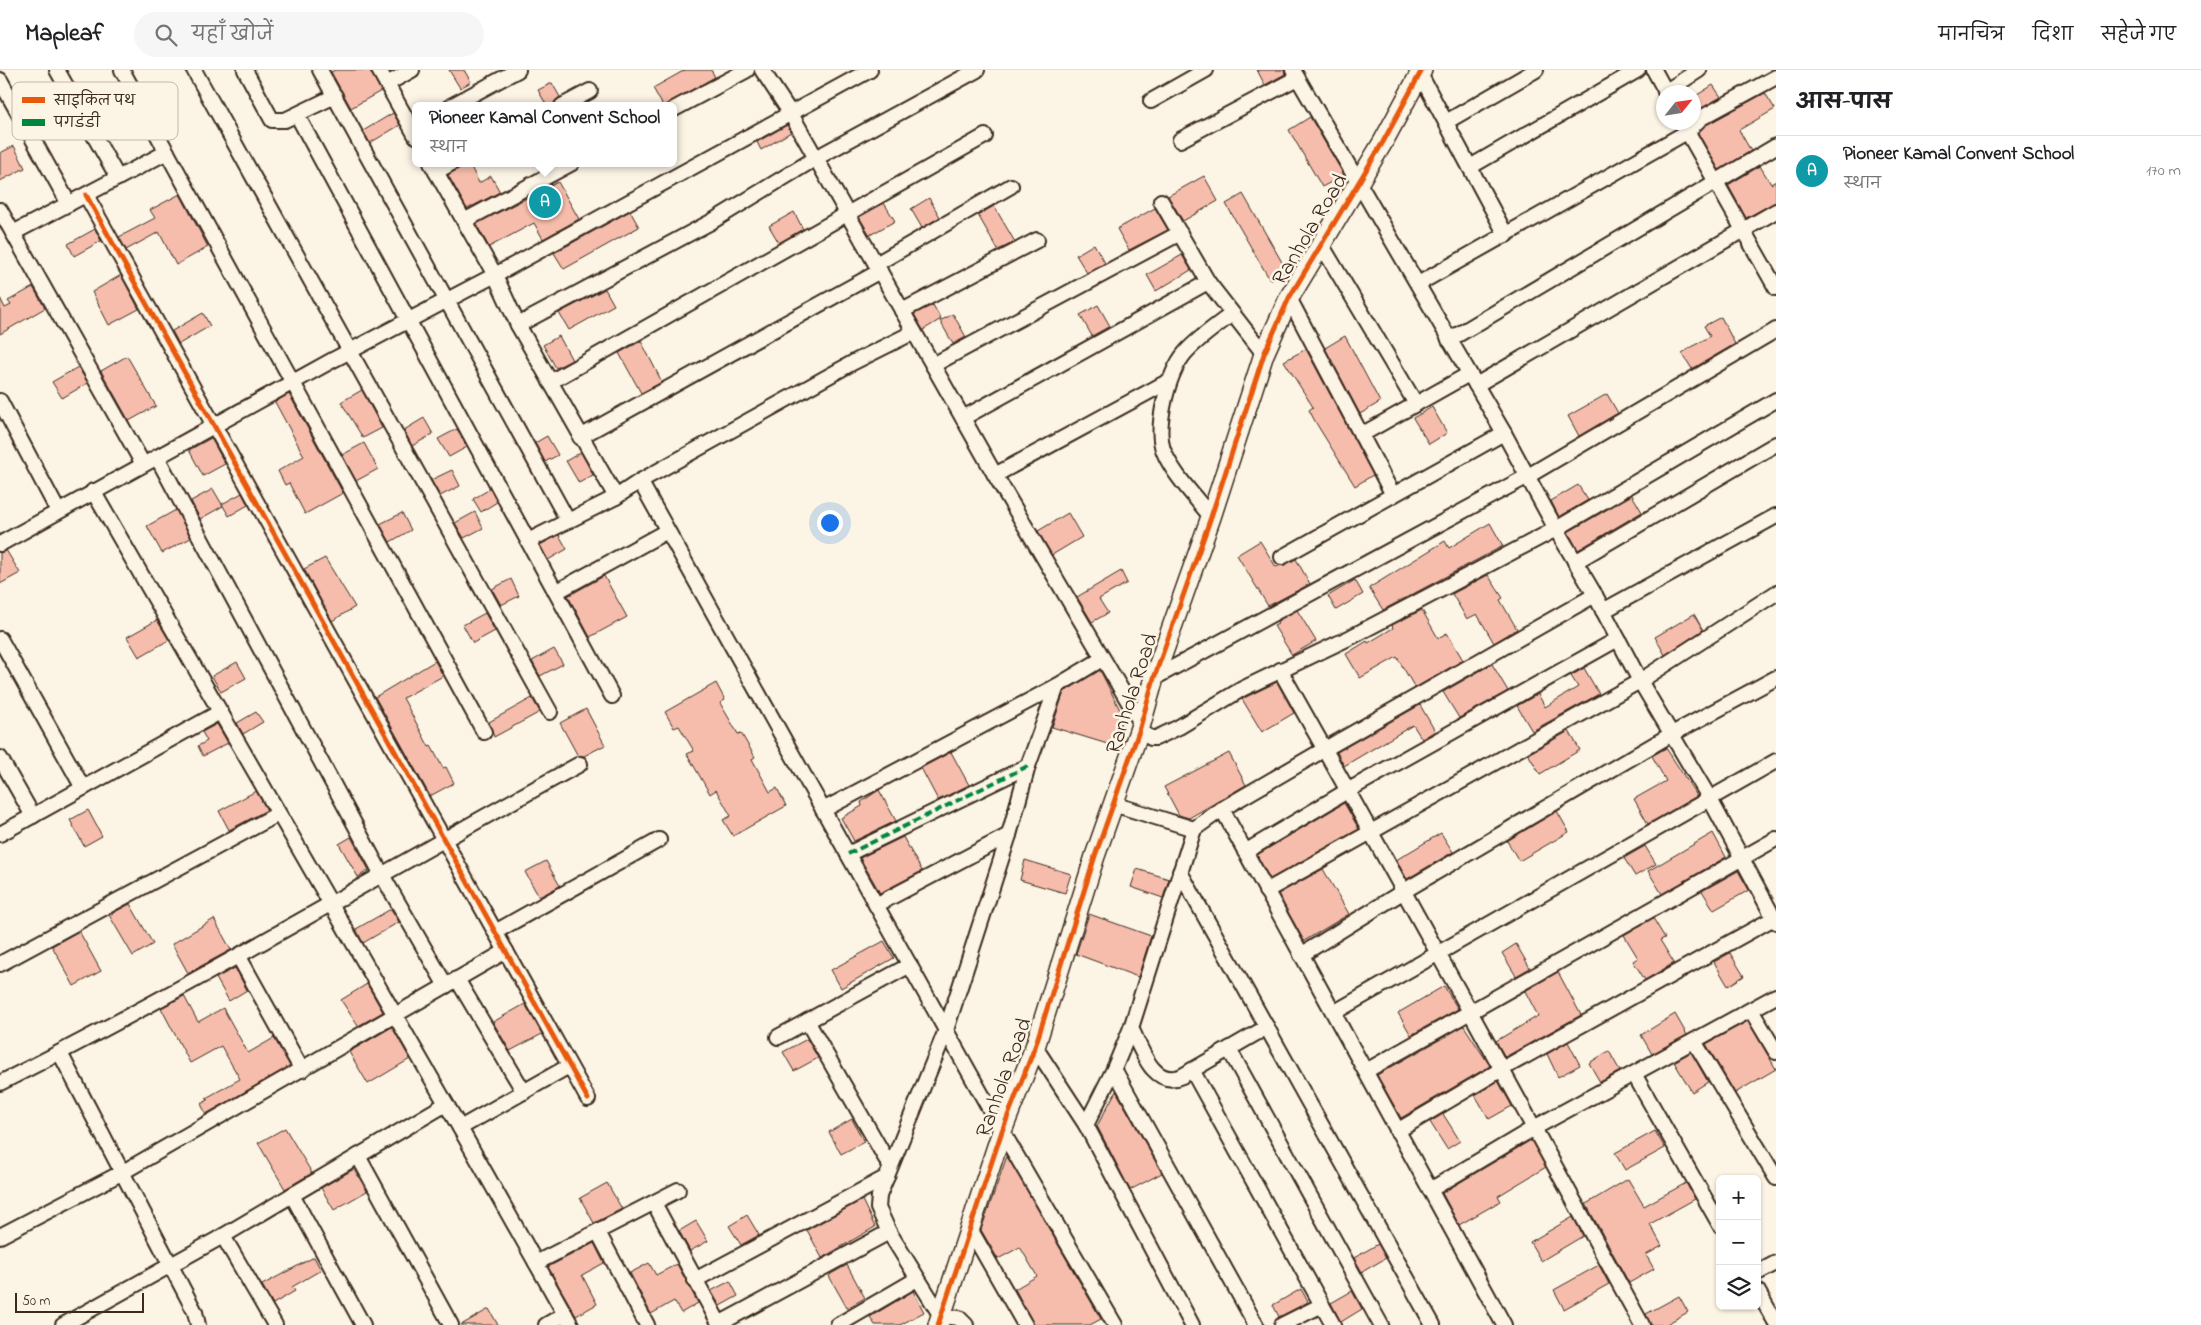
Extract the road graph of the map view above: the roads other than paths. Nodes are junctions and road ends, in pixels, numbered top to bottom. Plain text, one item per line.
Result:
1 (57, 70) edge
2 (122, 70) edge
3 (194, 70) edge
4 (245, 70) edge
5 (320, 70) edge
6 (379, 70) edge
7 (412, 70) edge
8 (518, 70) edge
9 (747, 70) edge
10 (762, 70) edge
11 (870, 70) edge
12 (977, 70) edge
13 (1206, 70) edge
14 (1536, 70) edge
15 (1638, 70) edge
16 (1654, 70) edge
17 (1699, 70) edge
18 (1421, 72) edge
19 (1295, 74) edge
20 (1776, 77) edge
21 (0, 80) edge
22 (64, 82) edge
23 (129, 82) edge
24 (387, 84) junction
25 (1662, 85) edge
26 (1676, 85) edge
27 (590, 91) dead end
28 (335, 96) junction
29 (1151, 101) dead end
30 (12, 102) edge
31 (458, 102) edge
32 (569, 102) edge
33 (677, 107) edge
34 (791, 114) junction
35 (297, 115) junction
36 (1701, 117) edge
37 (1446, 122) junction
38 (412, 126) edge
39 (1679, 130) edge
40 (1686, 130) edge
41 (984, 136) dead end
42 (33, 140) edge
43 (97, 140) edge
44 (160, 140) edge
45 (1180, 140) dead end
46 (1776, 146) edge
47 (167, 152) junction
48 (816, 158) junction
49 (565, 167) edge
50 (1470, 167) junction
51 (434, 168) edge
52 (118, 178) junction
53 (1715, 182) junction
54 (1357, 183) junction
55 (1011, 186) dead end
56 (86, 195) junction
57 (1161, 201) dead end
58 (69, 204) junction
59 (0, 210) edge
60 (1776, 211) edge
61 (847, 214) junction
62 (464, 221) junction
63 (1744, 231) junction
64 (13, 233) junction
65 (1180, 233) junction
66 (1506, 235) junction
67 (1037, 240) dead end
68 (1321, 244) junction
69 (878, 268) junction
70 (495, 275) junction
71 (1208, 282) junction
72 (1418, 284) junction
73 (1776, 288) edge
74 (1289, 298) junction
75 (447, 300) junction
76 (902, 311) junction
77 (1232, 314) junction
78 (408, 320) junction
79 (518, 325) junction
80 (1776, 330) edge
81 (914, 332) junction
82 (1449, 340) junction
83 (350, 350) junction
84 (1264, 354) junction
85 (933, 365) junction
86 (1472, 380) junction
87 (1169, 381) junction
88 (292, 382) junction
89 (550, 382) junction
90 (1776, 400) edge
91 (0, 401) edge
92 (1416, 404) junction
93 (963, 418) junction
94 (215, 425) junction
95 (1504, 433) junction
96 (1361, 435) junction
97 (580, 437) junction
98 (1776, 444) edge
99 (157, 457) junction
100 (143, 464) junction
101 (995, 475) junction
102 (1528, 476) junction
103 (640, 481) junction
104 (93, 491) junction
105 (1393, 495) junction
106 (616, 497) junction
107 (58, 511) junction
108 (1776, 516) edge
109 (1211, 517) junction
110 (568, 521) junction
111 (1556, 529) junction
112 (667, 531) junction
113 (528, 542) junction
114 (0, 544) edge
115 (1282, 557) dead end
116 (1575, 562) junction
117 (556, 592) junction
118 (1776, 593) edge
119 (1594, 595) junction
120 (1603, 611) junction
121 (0, 638) edge
122 (1618, 639) junction
123 (1102, 660) junction
124 (1280, 670) junction
125 (1154, 678) junction
126 (1776, 678) edge
127 (1640, 681) junction
128 (1057, 686) junction
129 (612, 696) dead end
130 (220, 712) junction
131 (550, 712) dead end
132 (1140, 727) junction
133 (484, 732) dead end
134 (1672, 734) junction
135 (1325, 749) junction
136 (0, 758) edge
137 (1776, 761) edge
138 (580, 764) dead end
139 (1028, 766) junction
140 (83, 788) junction
141 (1347, 791) junction
142 (1710, 799) junction
143 (1113, 804) junction
144 (1222, 809) junction
145 (823, 810) junction
146 (278, 814) junction
147 (33, 816) junction
148 (1194, 830) junction
149 (0, 834) edge
150 (1370, 834) junction
151 (1009, 835) junction
152 (444, 839) junction
153 (1776, 839) edge
154 (659, 840) dead end
155 (1246, 852) junction
156 (848, 854) junction
157 (1741, 860) junction
158 (1180, 872) junction
159 (382, 875) junction
160 (1266, 891) junction
161 (1404, 891) junction
162 (331, 905) junction
163 (876, 905) junction
164 (1775, 919) edge
165 (495, 932) junction
166 (506, 951) junction
167 (1440, 953) junction
168 (1301, 955) junction
169 (239, 956) junction
170 (0, 964) edge
171 (910, 965) junction
172 (452, 983) junction
173 (1776, 996) edge
174 (1751, 1010) junction
175 (1470, 1011) junction
176 (1335, 1012) junction
177 (395, 1016) junction
178 (807, 1021) junction
179 (1266, 1027) junction
180 (1130, 1028) junction
181 (946, 1030) junction
182 (778, 1037) dead end
183 (1694, 1041) junction
184 (1035, 1047) junction
185 (1229, 1049) junction
186 (1776, 1052) edge
187 (60, 1053) junction
188 (569, 1066) junction
189 (1114, 1069) junction
190 (1502, 1069) junction
191 (302, 1070) junction
192 (1192, 1070) junction
193 (1366, 1071) junction
194 (1634, 1074) junction
195 (0, 1083) edge
196 (524, 1092) junction
197 (588, 1099) dead end
198 (446, 1104) junction
199 (1086, 1126) junction
200 (460, 1128) junction
201 (1534, 1128) junction
202 (1002, 1131) junction
203 (1397, 1131) junction
204 (358, 1156) junction
205 (123, 1172) junction
206 (888, 1172) junction
207 (1776, 1178) edge
208 (678, 1190) dead end
209 (1430, 1190) junction
210 (292, 1195) junction
211 (654, 1203) junction
212 (1717, 1220) edge
213 (969, 1226) junction
214 (598, 1232) junction
215 (889, 1232) junction
216 (0, 1236) edge
217 (223, 1236) junction
218 (536, 1263) junction
219 (1776, 1263) edge
220 (171, 1265) junction
221 (1761, 1271) edge
222 (917, 1279) junction
223 (694, 1280) junction
224 (1761, 1297) edge
225 (1322, 1305) junction
226 (859, 1318) edge
227 (568, 1320) edge
228 (940, 1321) edge
229 (1776, 1323) edge
230 (719, 1324) edge
231 (63, 1325) edge
232 (198, 1325) edge
233 (275, 1325) edge
234 (364, 1325) edge
235 (451, 1325) edge
236 (546, 1325) edge
237 (647, 1325) edge
238 (838, 1325) edge
239 (966, 1325) edge
240 (1025, 1325) edge
241 (1115, 1325) edge
242 (1192, 1325) edge
243 (1256, 1325) edge
244 (1282, 1325) edge
245 (1333, 1325) edge
246 (1381, 1325) edge
247 (1433, 1325) edge
248 (1504, 1325) edge
249 (1642, 1325) edge

1 - 22 street
2 - 23 street
3 - 83 street
4 - 35 street
5 - 28 street
6 - 24 street
7 - 24 street
8 - 31 street
9 - 33 street
10 - 34 street
11 - 34 street
12 - 48 street
13 - 29 street
14 - 37 street
15 - 50 street
16 - 25 street
17 - 26 street
18 - 37 street
18 - 54 street, Ranhola Road
19 - 45 street
19 - 54 street
20 - 36 street
21 - 30 street
24 - 38 street
27 - 32 street
28 - 35 street
28 - 75 street
34 - 48 street
34 - 70 street
35 - 78 street
37 - 50 street
39 - 66 street
40 - 53 street
41 - 61 street
42 - 58 street
43 - 52 street
44 - 47 street
46 - 53 street
47 - 52 street
47 - 88 street
48 - 61 street
48 - 79 street
49 - 62 street
50 - 66 street
51 - 62 street
52 - 56 street
53 - 63 street
53 - 82 street
54 - 68 street, Ranhola Road
54 - 72 street
55 - 69 street
56 - 58 street
56 - 94 street
57 - 65 street
58 - 64 street
59 - 64 street
60 - 63 street
61 - 69 street
61 - 89 street
62 - 70 street
63 - 73 street
63 - 86 street
64 - 100 street
65 - 71 street
65 - 85 street
66 - 72 street
67 - 76 street
68 - 74 street, Ranhola Road
68 - 92 street
69 - 76 street
69 - 97 street
70 - 75 street
70 - 79 street
71 - 77 street
71 - 93 street
72 - 82 street
74 - 84 street, Ranhola Road
74 - 96 street
75 - 78 street
75 - 110 street
76 - 81 street
77 - 84 street
77 - 87 street
78 - 83 street
78 - 113 street
79 - 89 street
80 - 102 street
81 - 85 street
81 - 103 street
82 - 86 street
83 - 88 street
83 - 131 street
84 - 109 street, Ranhola Road
85 - 93 street
86 - 92 street
86 - 95 street
87 - 101 street
87 - 109 street
88 - 94 street
88 - 133 street
89 - 97 street
90 - 111 street
91 - 107 street
92 - 96 street
93 - 101 street
94 - 99 street
94 - 152 street
95 - 102 street
95 - 105 street
96 - 105 street
97 - 106 street
98 - 116 street
99 - 100 street
99 - 159 street
100 - 104 street
101 - 123 street
102 - 111 street
102 - 125 street
103 - 106 street
103 - 112 street
104 - 107 street
104 - 130 street
105 - 115 street
106 - 110 street
107 - 114 street
108 - 120 street
109 - 125 street, Ranhola Road
110 - 113 street
111 - 116 street
111 - 124 street
112 - 117 street
112 - 145 street
113 - 117 street
116 - 119 street
117 - 129 street
118 - 127 street
119 - 120 street
119 - 135 street
120 - 122 street
121 - 140 street
122 - 127 street
122 - 141 street
123 - 128 street
123 - 132 street
124 - 132 street
124 - 135 street
125 - 132 street, Ranhola Road
126 - 134 street
127 - 134 street
127 - 150 street
128 - 139 street
128 - 145 street
130 - 140 street
130 - 146 street
132 - 143 street, Ranhola Road
134 - 142 street
134 - 161 street
135 - 141 street
135 - 144 street
136 - 147 street
137 - 142 street
138 - 152 street
139 - 151 street
139 - 156 street
140 - 147 street
141 - 150 street
141 - 155 street
142 - 157 street
142 - 167 street
143 - 148 street
143 - 184 street, Ranhola Road
144 - 148 street
144 - 155 street
145 - 156 street
146 - 162 street
146 - 170 street
147 - 149 street
148 - 158 street
150 - 160 street
150 - 161 street
151 - 163 street
151 - 181 street
152 - 159 street
152 - 165 street
153 - 157 street
154 - 165 street
155 - 160 street
156 - 163 street
157 - 164 street
157 - 175 street
158 - 179 street
158 - 180 street
159 - 162 street
159 - 172 street
160 - 168 street
161 - 167 street
161 - 168 street
162 - 169 street
162 - 177 street
163 - 171 street
164 - 190 street
165 - 166 street
166 - 172 street
166 - 188 street
167 - 175 street
167 - 176 street
168 - 176 street
169 - 187 street
169 - 191 street
171 - 178 street
171 - 181 street
172 - 177 street
172 - 196 street
173 - 174 street
174 - 183 street
174 - 186 street
175 - 190 street
175 - 193 street
176 - 193 street
177 - 191 street
177 - 198 street
178 - 182 street
178 - 206 street
179 - 185 street
179 - 247 street
180 - 189 street
180 - 192 street
181 - 202 street
181 - 206 street
183 - 194 street
183 - 207 street
184 - 199 street
184 - 202 street, Ranhola Road
185 - 192 street
185 - 246 street
187 - 195 street
187 - 205 street
188 - 196 street
188 - 197 street
189 - 199 street
189 - 243 street
190 - 201 street
190 - 203 street
191 - 205 street
192 - 225 street
193 - 203 street
194 - 201 street
194 - 212 street
196 - 200 street
198 - 200 street
198 - 204 street
199 - 242 street
200 - 218 street
201 - 209 street
201 - 249 street
202 - 213 street, Ranhola Road
202 - 241 street
203 - 209 street
204 - 210 street
204 - 235 street
205 - 216 street
205 - 220 street
206 - 215 street
206 - 223 street
208 - 211 street
209 - 248 street
210 - 217 street
210 - 234 street
211 - 214 street
211 - 223 street
213 - 228 street, Ranhola Road
213 - 240 street
214 - 218 street
214 - 237 street
215 - 222 street
215 - 230 street
217 - 220 street
217 - 233 street
218 - 227 street
219 - 221 street
220 - 231 street
220 - 232 street
222 - 226 street
222 - 228 street
223 - 230 street
224 - 229 street
225 - 244 street
225 - 245 street
226 - 238 street
227 - 236 street
228 - 239 street

